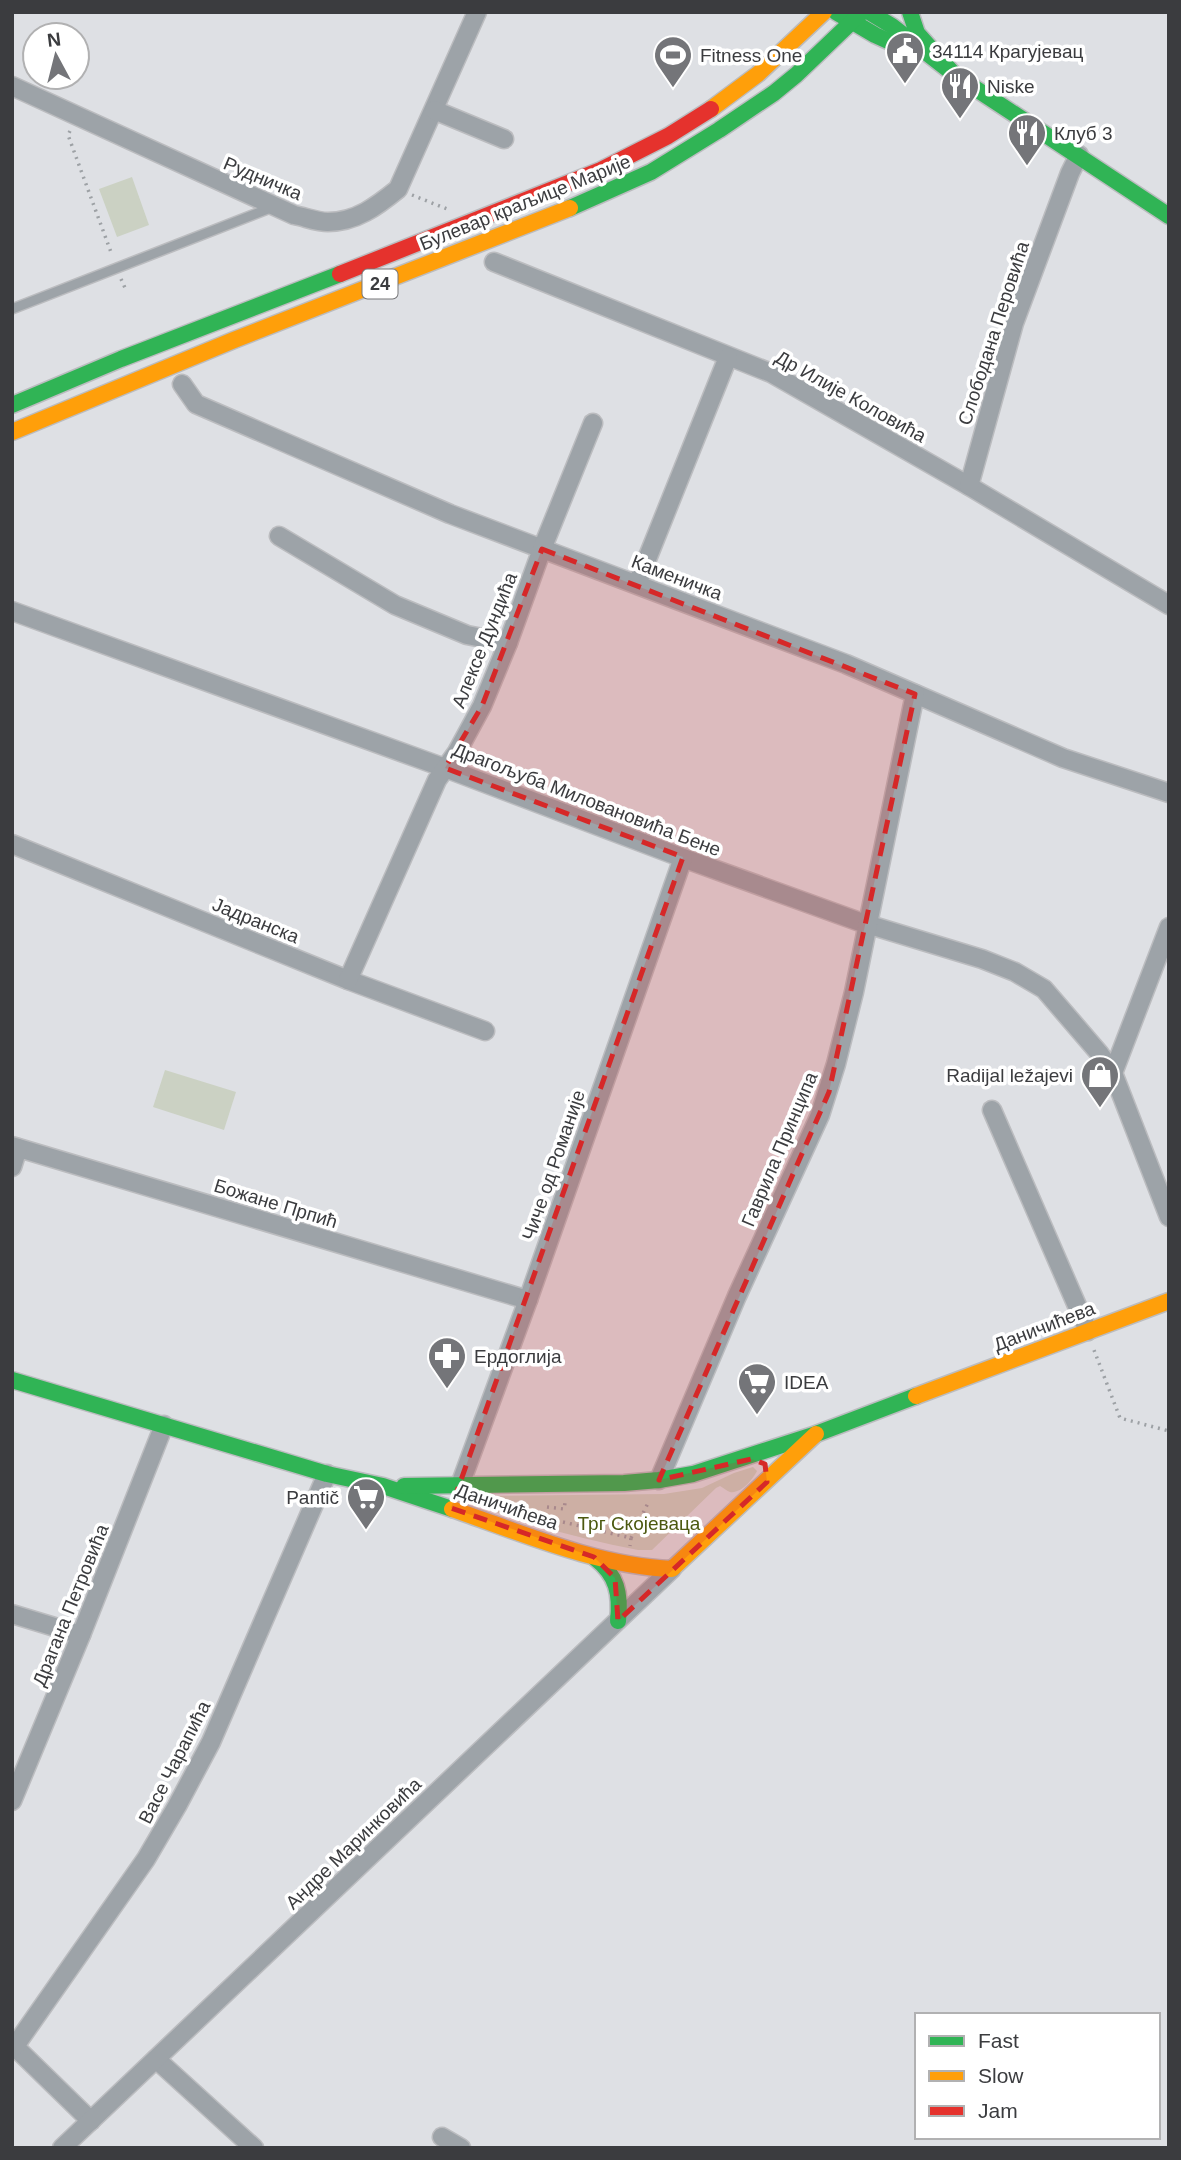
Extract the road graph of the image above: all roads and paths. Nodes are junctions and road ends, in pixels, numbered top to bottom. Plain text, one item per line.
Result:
1 (477, 12) edge
2 (824, 12) edge
3 (836, 12) edge
4 (869, 12) edge
5 (910, 12) edge
6 (856, 17) edge
7 (952, 72) junction
8 (12, 86) edge
9 (434, 110) junction
10 (76, 116) junction
11 (504, 139) dead end
12 (1079, 155) junction
13 (425, 200) dead end
14 (273, 207) junction
15 (442, 207) dead end
16 (1169, 216) edge
17 (494, 262) dead end
18 (117, 268) junction
19 (12, 309) edge
20 (728, 357) junction
21 (182, 384) dead end
22 (12, 405) edge
23 (593, 423) dead end
24 (12, 432) edge
25 (969, 486) junction
26 (279, 536) dead end
27 (542, 549) junction
28 (637, 584) junction
29 (1169, 605) edge
30 (12, 611) edge
31 (508, 643) junction
32 (915, 694) junction
33 (445, 768) junction
34 (1169, 793) edge
35 (12, 845) edge
36 (683, 858) junction
37 (868, 924) junction
38 (1169, 927) edge
39 (348, 980) junction
40 (485, 1031) dead end
41 (1113, 1073) junction
42 (992, 1110) dead end
43 (15, 1147) edge
44 (12, 1167) edge
45 (1169, 1217) edge
46 (528, 1300) junction
47 (1169, 1301) edge
48 (1088, 1331) junction
49 (12, 1380) edge
50 (164, 1425) junction
51 (1169, 1431) edge
52 (816, 1434) junction
53 (738, 1460) junction
54 (327, 1474) junction
55 (659, 1480) junction
56 (767, 1482) junction
57 (567, 1484) junction
58 (460, 1485) junction
59 (383, 1486) junction
60 (539, 1506) dead end
61 (451, 1508) junction
62 (631, 1538) dead end
63 (594, 1557) junction
64 (672, 1569) junction
65 (12, 1614) edge
66 (618, 1621) junction
67 (81, 1636) junction
68 (12, 1801) edge
69 (13, 2045) edge
70 (156, 2059) junction
71 (92, 2121) junction
72 (442, 2137) dead end
73 (62, 2148) edge
74 (254, 2148) edge
75 (461, 2148) edge

1 - 9 street, Рудничка
2 - 22 street, Булевар краљице Марије / 24
3 - 6 street
4 - 7 street
5 - 7 street
6 - 7 street
6 - 24 street, Булевар краљице Марије / 24
7 - 12 street
8 - 10 street, Рудничка
9 - 11 street
9 - 14 street, Рудничка
10 - 14 street, Рудничка
10 - 18 path
12 - 16 street
12 - 25 street, Слободана Перовића
13 - 15 path
14 - 18 lane
17 - 20 street, Др Илије Коловића
18 - 19 lane
20 - 25 street, Др Илије Коловића
20 - 28 street
21 - 27 street, Каменичка
23 - 27 street, Алексе Дундића
25 - 29 street, Др Илије Коловића
26 - 31 street
27 - 28 street, Каменичка
27 - 31 street, Алексе Дундића
28 - 32 street, Каменичка
30 - 33 street, Драгољуба Миловановића Бене
31 - 33 street, Алексе Дундића
32 - 34 street, Каменичка
32 - 37 street, Гаврила Принципа
33 - 36 street, Драгољуба Миловановића Бене
33 - 39 street, Алексе Дундића
35 - 39 street, Јадранска
36 - 37 street, Драгољуба Миловановића Бене
36 - 46 street, Чиче од Романије
37 - 41 street, Драгољуба Миловановића Бене
37 - 55 street, Гаврила Принципа
38 - 41 street
39 - 40 street, Јадранска
41 - 45 street, Драгољуба Миловановића Бене
42 - 48 street
43 - 44 street
43 - 46 street, Божане Прпић
46 - 58 street, Чиче од Романије
47 - 48 street, Даничићева
48 - 51 path
48 - 52 street, Даничићева
49 - 50 street, Даничићева
50 - 54 street, Даничићева
50 - 67 street, Драгана Петровића
52 - 53 street, Даничићева
52 - 56 street, Даничићева
53 - 55 street, Даничићева
53 - 56 street
54 - 59 street, Даничићева
54 - 69 street, Васе Чарапића
55 - 57 street, Даничићева
55 - 62 path
56 - 64 street, Даничићева
57 - 58 street, Даничићева
57 - 60 path
58 - 59 street, Даничићева
58 - 61 street
59 - 61 street, Даничићева
61 - 63 street, Даничићева
63 - 64 street, Даничићева
63 - 66 street
64 - 66 street, Андре Маринковића
65 - 67 street
66 - 70 street, Андре Маринковића
67 - 68 street, Драгана Петровића
69 - 71 street
70 - 71 street, Андре Маринковића
70 - 74 street
71 - 73 street, Андре Маринковића
72 - 75 street

